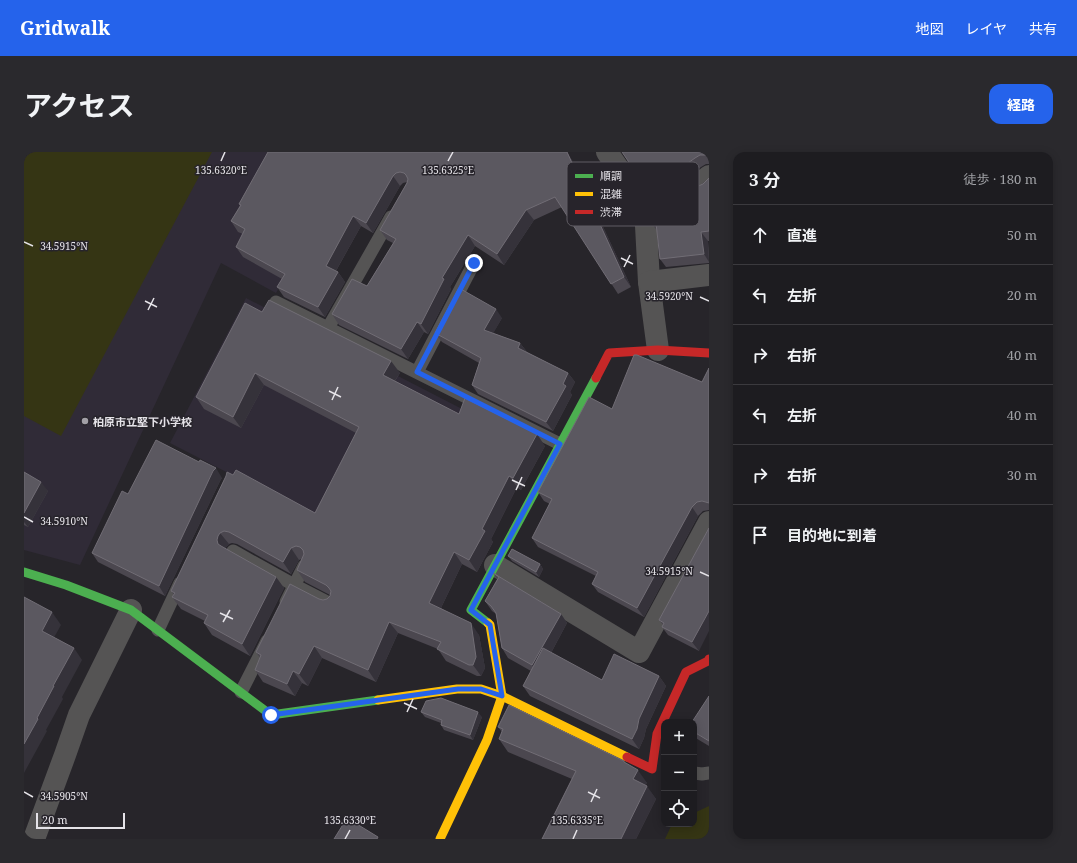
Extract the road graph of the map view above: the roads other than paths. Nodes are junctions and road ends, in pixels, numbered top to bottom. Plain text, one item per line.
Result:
1 (607, 152) edge
2 (614, 162) edge
3 (709, 176) edge
4 (699, 184) edge
5 (399, 204) edge
6 (646, 226) edge
7 (474, 263) dead end
8 (709, 275) edge
9 (649, 282) junction
10 (276, 302) edge
11 (328, 328) junction
12 (658, 350) junction
13 (709, 354) edge
14 (417, 372) junction
15 (560, 444) junction
16 (709, 522) edge
17 (233, 551) edge
18 (495, 565) junction
19 (304, 566) edge
20 (24, 572) edge
21 (184, 574) edge
22 (294, 585) junction
23 (331, 604) edge
24 (131, 610) junction
25 (280, 614) edge
26 (273, 628) edge
27 (158, 630) junction
28 (709, 659) edge
29 (241, 692) junction
30 (502, 696) junction
31 (658, 769) edge
32 (697, 773) edge
33 (709, 773) edge
34 (34, 839) edge
35 (440, 839) edge

1 - 2 street
3 - 4 street
5 - 11 lane
6 - 9 street
7 - 14 lane
8 - 9 street
9 - 12 street
10 - 11 lane
11 - 14 lane
12 - 13 street
12 - 15 street
14 - 15 lane
15 - 18 street
16 - 18 street
17 - 22 lane
18 - 30 street
19 - 22 lane
20 - 24 street
21 - 27 lane
22 - 23 lane
22 - 25 lane
24 - 27 street
24 - 34 street
26 - 29 lane
27 - 29 street
28 - 31 street
29 - 30 street
30 - 31 street
30 - 35 street
32 - 33 lane

